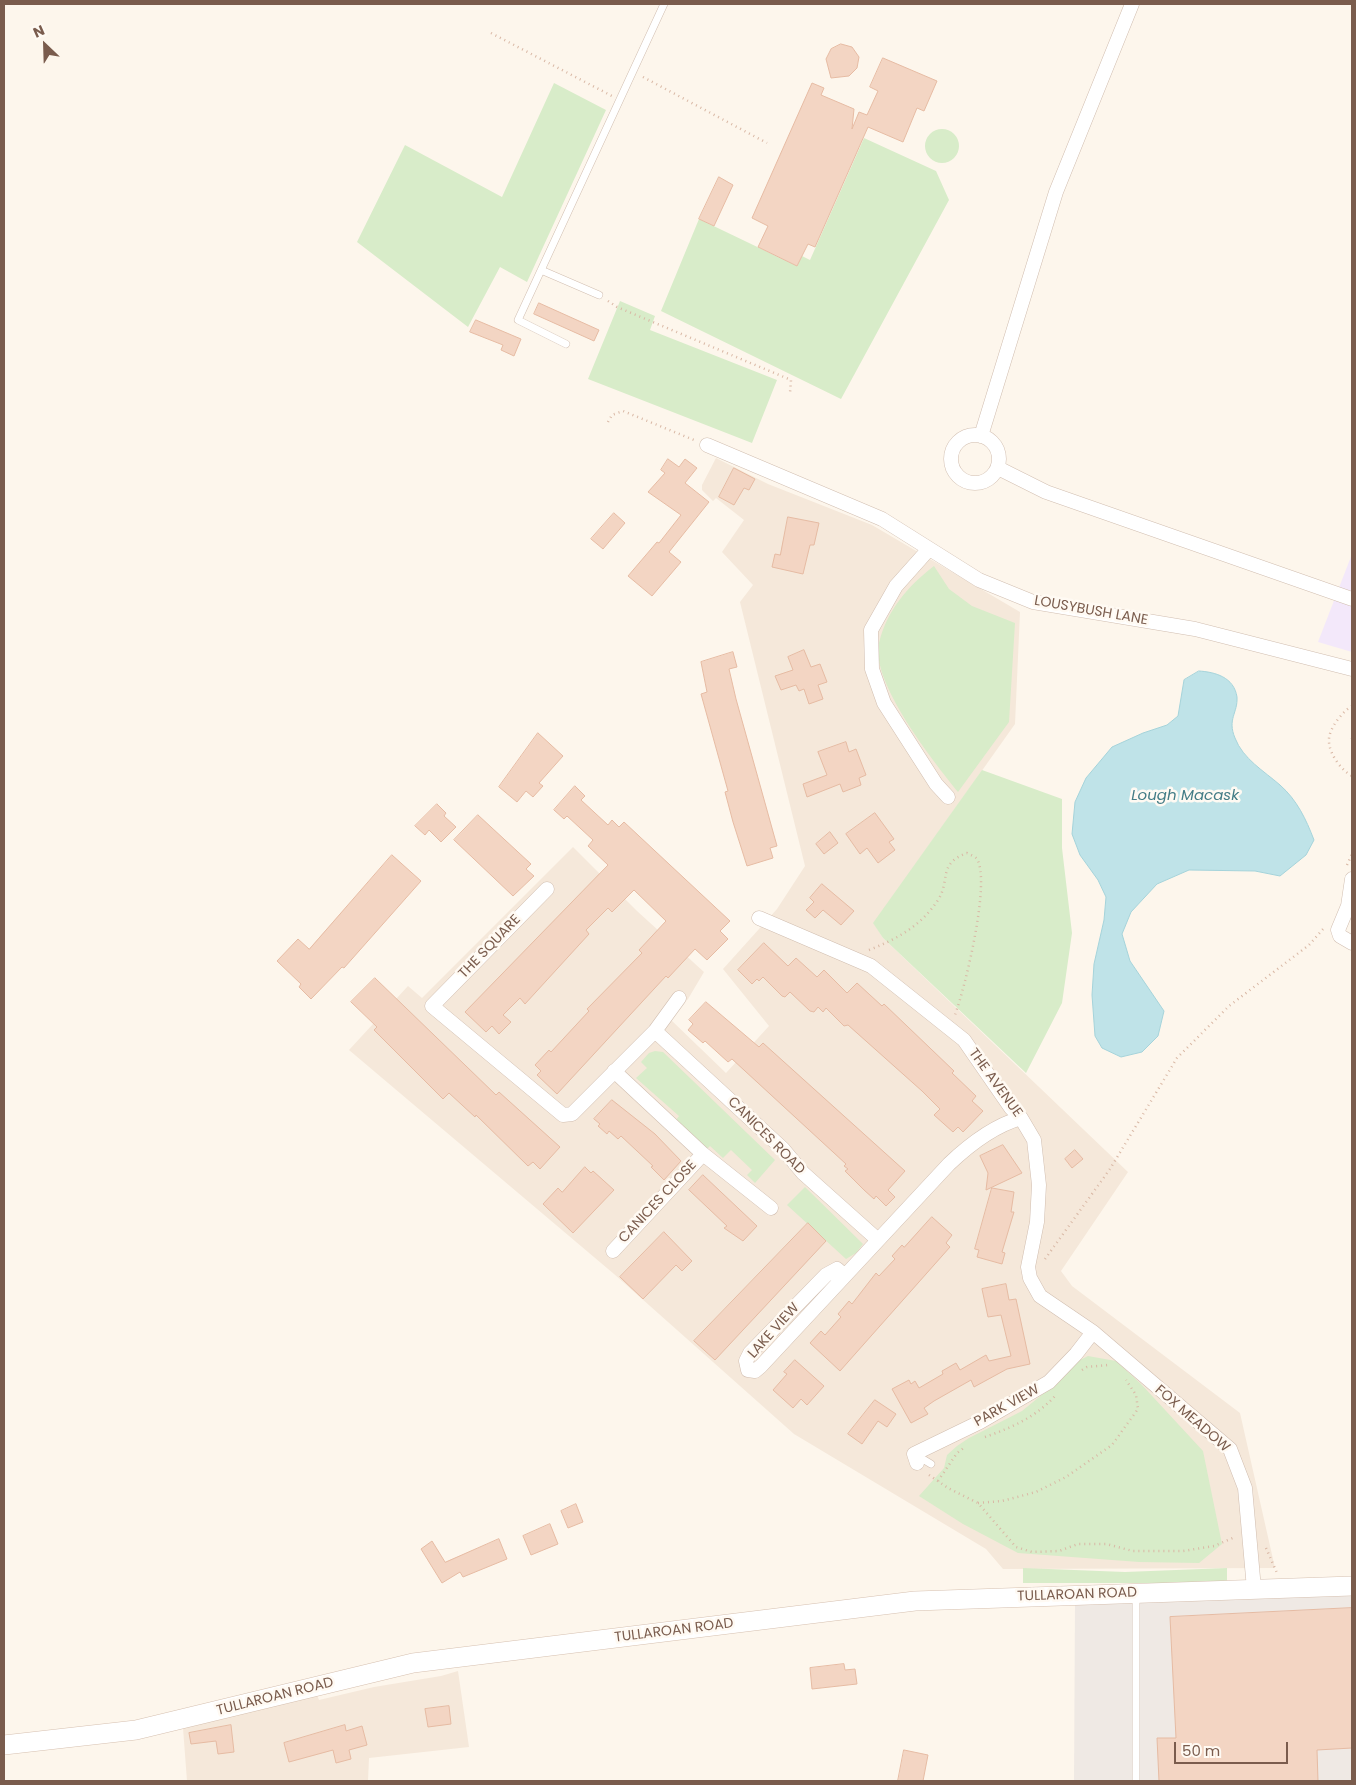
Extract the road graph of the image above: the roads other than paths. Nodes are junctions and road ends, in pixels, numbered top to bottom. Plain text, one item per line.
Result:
1 (664, 4) edge
2 (1132, 4) edge
3 (541, 270) junction
4 (600, 295) road end
5 (566, 344) dead end
6 (981, 436) junction
7 (707, 445) road end
8 (998, 468) junction
9 (929, 549) junction
10 (1352, 599) edge
11 (1352, 669) edge
12 (948, 797) dead end
13 (1349, 874) edge
14 (547, 889) dead end
15 (759, 918) dead end
16 (1352, 943) edge
17 (679, 998) dead end
18 (655, 1031) junction
19 (614, 1071) junction
20 (1021, 1118) junction
21 (703, 1154) junction
22 (771, 1208) dead end
23 (878, 1240) junction
24 (613, 1251) dead end
25 (844, 1275) junction
26 (1093, 1332) junction
27 (915, 1458) joint
28 (931, 1464) dead end
29 (1352, 1586) edge
30 (1254, 1590) junction
31 (1136, 1593) junction
32 (4, 1744) edge
33 (1136, 1781) edge

1 - 3 lane
2 - 6 street
3 - 4 lane
3 - 5 lane
6 - 8 street
6 - 8 street
7 - 9 street, LOUSYBUSH LANE
8 - 10 street
9 - 11 street, LOUSYBUSH LANE
9 - 12 street
13 - 16 street
14 - 19 street, THE SQUARE
15 - 20 street, THE AVENUE
17 - 18 street
18 - 19 street
18 - 23 street, CANICES ROAD
19 - 21 street, CANICES CLOSE
20 - 23 street, LAKE VIEW
20 - 26 street, THE AVENUE
21 - 22 street, CANICES CLOSE
21 - 24 street, CANICES CLOSE
23 - 25 street, LAKE VIEW
25 - 25 street, LAKE VIEW
26 - 27 street, PARK VIEW
26 - 30 street, FOX MEADOW
27 - 28 lane
29 - 30 street, TULLAROAN ROAD
30 - 31 street, TULLAROAN ROAD
31 - 32 street, TULLAROAN ROAD
31 - 33 lane

